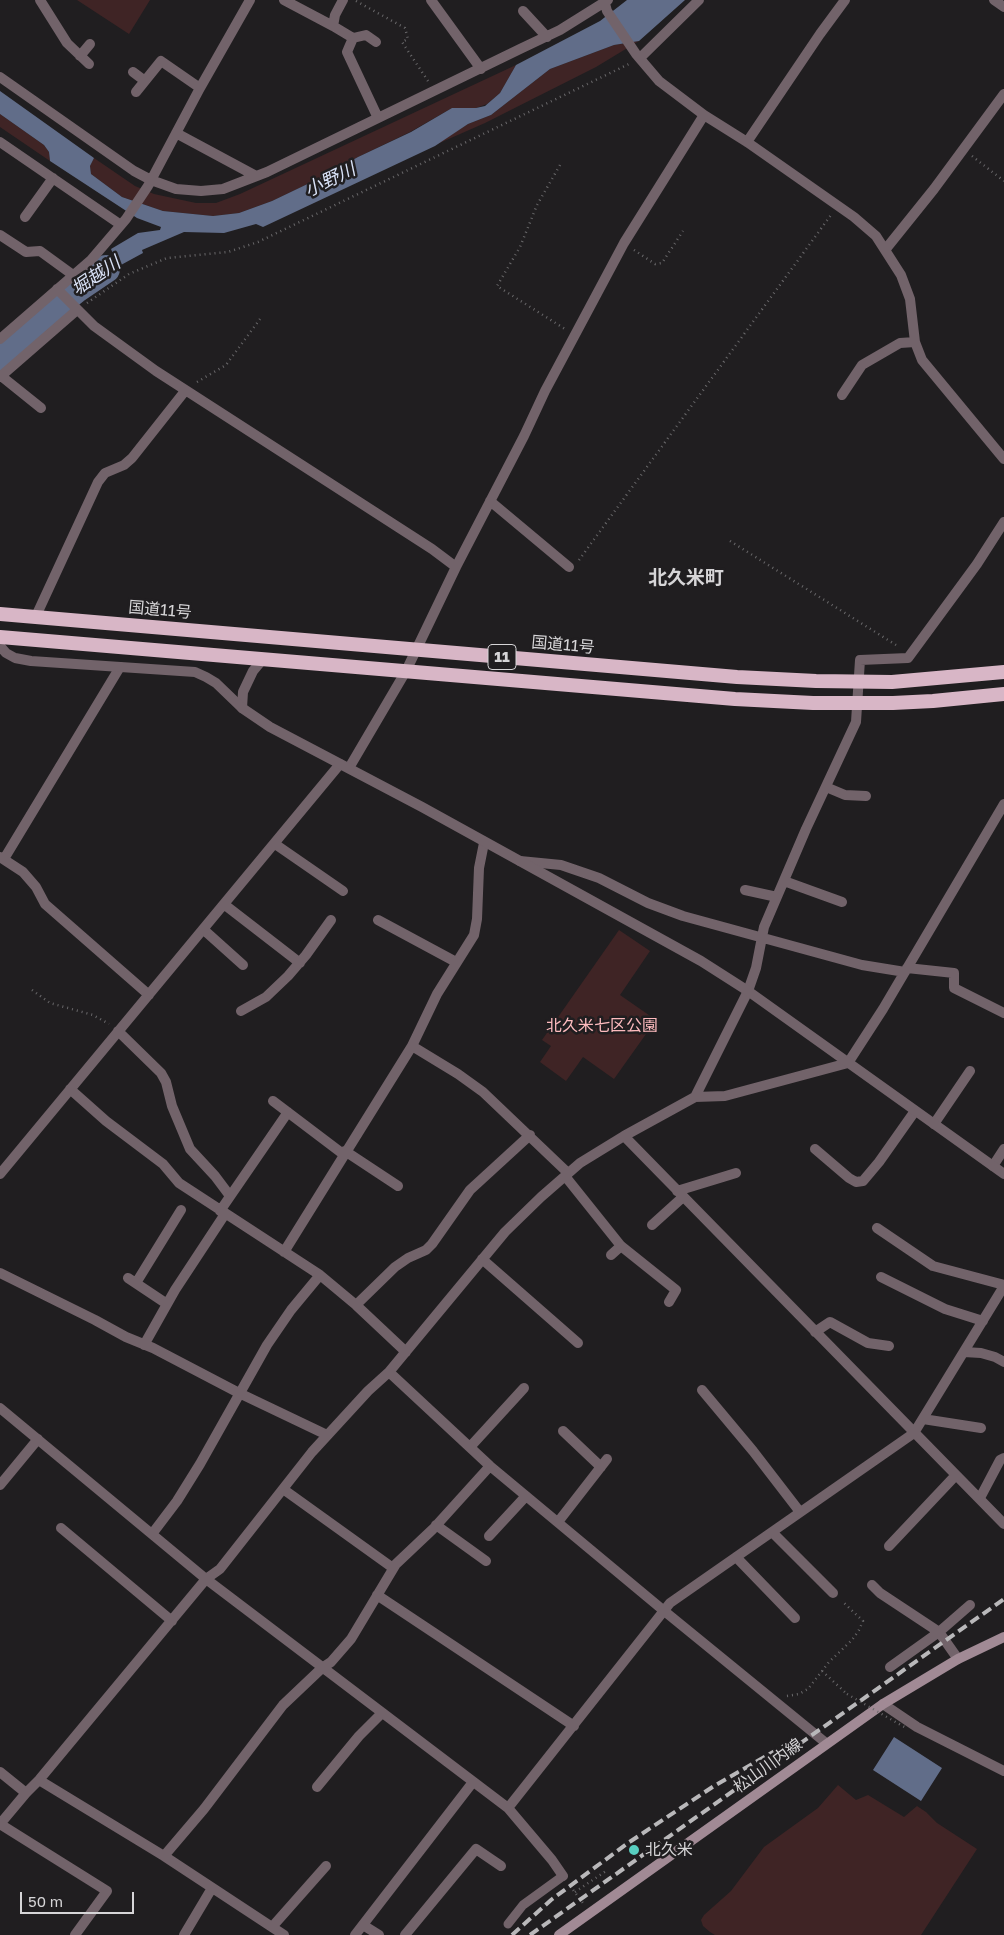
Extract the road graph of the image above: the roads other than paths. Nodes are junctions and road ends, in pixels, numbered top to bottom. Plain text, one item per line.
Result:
1 (40, 0) edge
2 (250, 0) edge
3 (284, 0) edge
4 (343, 0) edge
5 (432, 0) edge
6 (699, 0) edge
7 (845, 0) edge
8 (994, 0) edge
9 (606, 3) edge
10 (1004, 7) edge
11 (523, 11) dead end
12 (332, 26) junction
13 (547, 36) junction
14 (353, 38) junction
15 (376, 42) dead end
16 (90, 44) dead end
17 (80, 56) junction
18 (638, 56) junction
19 (90, 64) dead end
20 (480, 68) junction
21 (133, 72) dead end
22 (0, 78) edge
23 (145, 81) junction
24 (200, 88) junction
25 (136, 92) dead end
26 (1004, 94) edge
27 (704, 115) junction
28 (378, 118) junction
29 (176, 133) junction
30 (0, 142) edge
31 (746, 142) junction
32 (256, 176) junction
33 (53, 178) junction
34 (149, 183) junction
35 (25, 217) dead end
36 (124, 222) junction
37 (0, 234) edge
38 (885, 250) junction
39 (73, 275) junction
40 (58, 291) junction
41 (76, 309) junction
42 (0, 338) edge
43 (915, 342) junction
44 (1, 376) edge
45 (186, 391) junction
46 (842, 395) dead end
47 (41, 408) dead end
48 (1004, 459) edge
49 (490, 502) junction
50 (1004, 522) edge
51 (456, 567) junction
52 (569, 567) road end
53 (0, 614) edge
54 (36, 616) junction
55 (0, 637) edge
56 (0, 646) edge
57 (415, 650) junction
58 (263, 659) junction
59 (120, 667) junction
60 (406, 671) junction
61 (1004, 672) edge
62 (860, 682) junction
63 (1004, 694) edge
64 (858, 703) junction
65 (242, 708) junction
66 (345, 766) junction
67 (826, 787) junction
68 (866, 796) dead end
69 (1004, 804) edge
70 (484, 843) junction
71 (275, 844) junction
72 (2, 858) edge
73 (517, 860) junction
74 (784, 881) junction
75 (745, 890) dead end
76 (343, 891) dead end
77 (777, 897) junction
78 (842, 902) dead end
79 (225, 904) junction
80 (331, 920) dead end
81 (378, 920) dead end
82 (204, 930) junction
83 (762, 939) junction
84 (456, 962) junction
85 (300, 963) junction
86 (243, 965) dead end
87 (906, 970) junction
88 (748, 992) junction
89 (149, 995) junction
90 (241, 1011) dead end
91 (1004, 1013) edge
92 (118, 1031) junction
93 (412, 1046) junction
94 (848, 1063) junction
95 (970, 1071) dead end
96 (70, 1089) junction
97 (696, 1097) junction
98 (273, 1101) dead end
99 (915, 1111) junction
100 (288, 1112) junction
101 (934, 1124) junction
102 (530, 1136) junction
103 (624, 1136) junction
104 (814, 1149) dead end
105 (1004, 1150) edge
106 (344, 1153) junction
107 (993, 1166) junction
108 (736, 1173) dead end
109 (0, 1174) edge
110 (567, 1174) junction
111 (1004, 1174) edge
112 (398, 1186) dead end
113 (680, 1194) junction
114 (230, 1196) junction
115 (181, 1210) dead end
116 (223, 1212) junction
117 (652, 1225) dead end
118 (876, 1228) dead end
119 (621, 1246) junction
120 (284, 1252) junction
121 (611, 1255) dead end
122 (482, 1259) junction
123 (0, 1273) edge
124 (320, 1275) junction
125 (881, 1277) dead end
126 (1004, 1286) edge
127 (669, 1302) dead end
128 (167, 1304) junction
129 (356, 1305) junction
130 (983, 1322) junction
131 (815, 1332) junction
132 (578, 1343) dead end
133 (144, 1345) junction
134 (890, 1346) dead end
135 (406, 1352) junction
136 (964, 1352) junction
137 (1004, 1362) edge
138 (389, 1372) junction
139 (524, 1388) dead end
140 (702, 1390) dead end
141 (239, 1393) junction
142 (0, 1408) edge
143 (923, 1418) junction
144 (981, 1428) dead end
145 (563, 1431) dead end
146 (914, 1433) junction
147 (328, 1435) junction
148 (38, 1439) junction
149 (470, 1447) junction
150 (1004, 1458) edge
151 (490, 1466) junction
152 (956, 1475) junction
153 (0, 1485) edge
154 (283, 1489) junction
155 (526, 1496) junction
156 (980, 1498) junction
157 (800, 1512) junction
158 (558, 1522) junction
159 (1004, 1524) edge
160 (436, 1525) junction
161 (61, 1528) dead end
162 (772, 1532) junction
163 (152, 1534) junction
164 (489, 1536) dead end
165 (889, 1546) dead end
166 (736, 1557) junction
167 (486, 1561) dead end
168 (393, 1568) junction
169 (206, 1579) junction
170 (872, 1585) dead end
171 (833, 1593) road end
172 (377, 1595) junction
173 (970, 1605) dead end
174 (662, 1610) junction
175 (795, 1618) dead end
176 (172, 1620) junction
177 (939, 1632) junction
178 (1004, 1637) edge
179 (958, 1659) junction
180 (890, 1667) dead end
181 (322, 1668) junction
182 (883, 1704) junction
183 (382, 1713) junction
184 (574, 1726) junction
185 (826, 1743) junction
186 (1004, 1771) edge
187 (0, 1772) edge
188 (39, 1780) junction
189 (473, 1782) junction
190 (317, 1787) dead end
191 (26, 1793) junction
192 (508, 1808) junction
193 (0, 1824) edge
194 (164, 1856) junction
195 (326, 1866) dead end
196 (501, 1866) dead end
197 (563, 1876) joint
198 (212, 1888) junction
199 (508, 1924) dead end
200 (363, 1925) junction
201 (272, 1927) junction
202 (75, 1935) edge
203 (184, 1935) edge
204 (284, 1935) edge
205 (355, 1935) edge
206 (379, 1935) edge
207 (405, 1935) edge
208 (559, 1935) edge

1 - 17 street
2 - 24 street
3 - 12 street
4 - 12 street
5 - 20 street
6 - 18 street
7 - 31 street
8 - 10 street
9 - 13 street
9 - 18 street
11 - 13 street
12 - 14 street
13 - 20 street
14 - 15 street
14 - 28 street
16 - 17 street
17 - 19 street
18 - 27 street
20 - 28 street
21 - 23 street
22 - 34 street
23 - 24 street
23 - 25 street
24 - 29 street
26 - 38 street
27 - 31 street
27 - 49 street
28 - 32 street
29 - 32 street
29 - 34 street
30 - 33 street
31 - 38 street
32 - 34 street
33 - 35 street
33 - 36 street
34 - 36 street
36 - 39 street
37 - 39 street
38 - 43 street
39 - 40 street
40 - 41 street
40 - 42 street
41 - 44 street
41 - 45 street
43 - 46 street
43 - 48 street
44 - 47 street
45 - 51 street
45 - 54 street
49 - 51 street
49 - 52 street
50 - 62 street
51 - 57 street
53 - 54 highway, 国道11号 / 11
54 - 57 highway, 国道11号 / 11
55 - 58 highway, 11
56 - 59 street
57 - 60 street
57 - 62 highway, 国道11号 / 11
58 - 60 highway, 11
58 - 65 street
59 - 65 street
59 - 72 street
60 - 64 highway, 11
60 - 66 street
61 - 62 highway, 国道11号 / 11
62 - 64 street
63 - 64 highway, 11
64 - 67 street
65 - 66 street
66 - 70 street
66 - 71 street
67 - 68 street
67 - 74 street
69 - 87 street
70 - 73 street
70 - 84 street
71 - 76 street
71 - 79 street
72 - 89 street
73 - 83 street
73 - 88 street
74 - 77 street
74 - 78 street
75 - 77 street
77 - 83 street
79 - 82 street
79 - 85 street
80 - 85 street
81 - 84 street
82 - 86 street
82 - 89 street
83 - 87 street
83 - 88 street
84 - 93 street
85 - 90 street
87 - 91 street
87 - 94 street
88 - 94 street
88 - 97 street
89 - 92 street
92 - 96 street
92 - 114 street
93 - 102 street
93 - 106 street
94 - 97 street
94 - 99 street
95 - 101 street
96 - 109 street
96 - 116 street
97 - 103 street
98 - 100 street
99 - 101 street
99 - 104 street
100 - 106 street
100 - 114 street
101 - 107 street
102 - 110 street
102 - 129 street
103 - 110 street
103 - 113 street
105 - 107 street
106 - 112 street
106 - 120 street
107 - 111 street
108 - 113 street
110 - 119 street
110 - 122 street
113 - 117 street
113 - 131 street
114 - 116 street
115 - 128 street
116 - 120 street
116 - 128 street
118 - 126 street
119 - 121 street
119 - 127 street
120 - 124 street
122 - 132 street
122 - 135 street
123 - 133 street
124 - 129 street
124 - 141 street
125 - 130 street
126 - 130 street
128 - 133 street
129 - 135 street
130 - 136 street
131 - 134 street
131 - 146 street
133 - 141 street
135 - 138 street
136 - 137 street
136 - 143 street
138 - 147 street
138 - 149 street
139 - 149 street
140 - 157 street
141 - 147 street
141 - 163 street
142 - 148 street
143 - 144 street
143 - 146 street
145 - 158 street
146 - 152 street
146 - 157 street
147 - 154 street
148 - 153 street
148 - 163 street
149 - 151 street
150 - 156 street
151 - 155 street
151 - 160 street
152 - 156 street
152 - 165 street
154 - 168 street
154 - 169 street
155 - 158 street
155 - 164 street
156 - 159 street
157 - 162 street
158 - 174 street
160 - 167 street
160 - 168 street
161 - 176 street
162 - 166 street
162 - 171 street
163 - 169 street
166 - 174 street
166 - 175 street
168 - 172 street
169 - 176 street
169 - 181 street
170 - 177 street
172 - 181 street
172 - 184 street
173 - 177 street
174 - 184 street
174 - 185 street
176 - 188 street
177 - 179 street
177 - 180 street
178 - 179 main road, 松山川内線
179 - 182 main road, 松山川内線
181 - 183 street
181 - 194 street
182 - 185 main road, 松山川内線
182 - 186 street
183 - 189 street
183 - 190 street
184 - 192 street
185 - 208 main road, 松山川内線
187 - 191 street
188 - 191 street
188 - 194 street
189 - 192 street
189 - 200 street
191 - 193 street
192 - 197 street
193 - 202 street
194 - 198 street
195 - 201 street
196 - 207 street
197 - 199 lane
198 - 201 street
198 - 203 street
200 - 205 street
200 - 206 street
201 - 204 street

